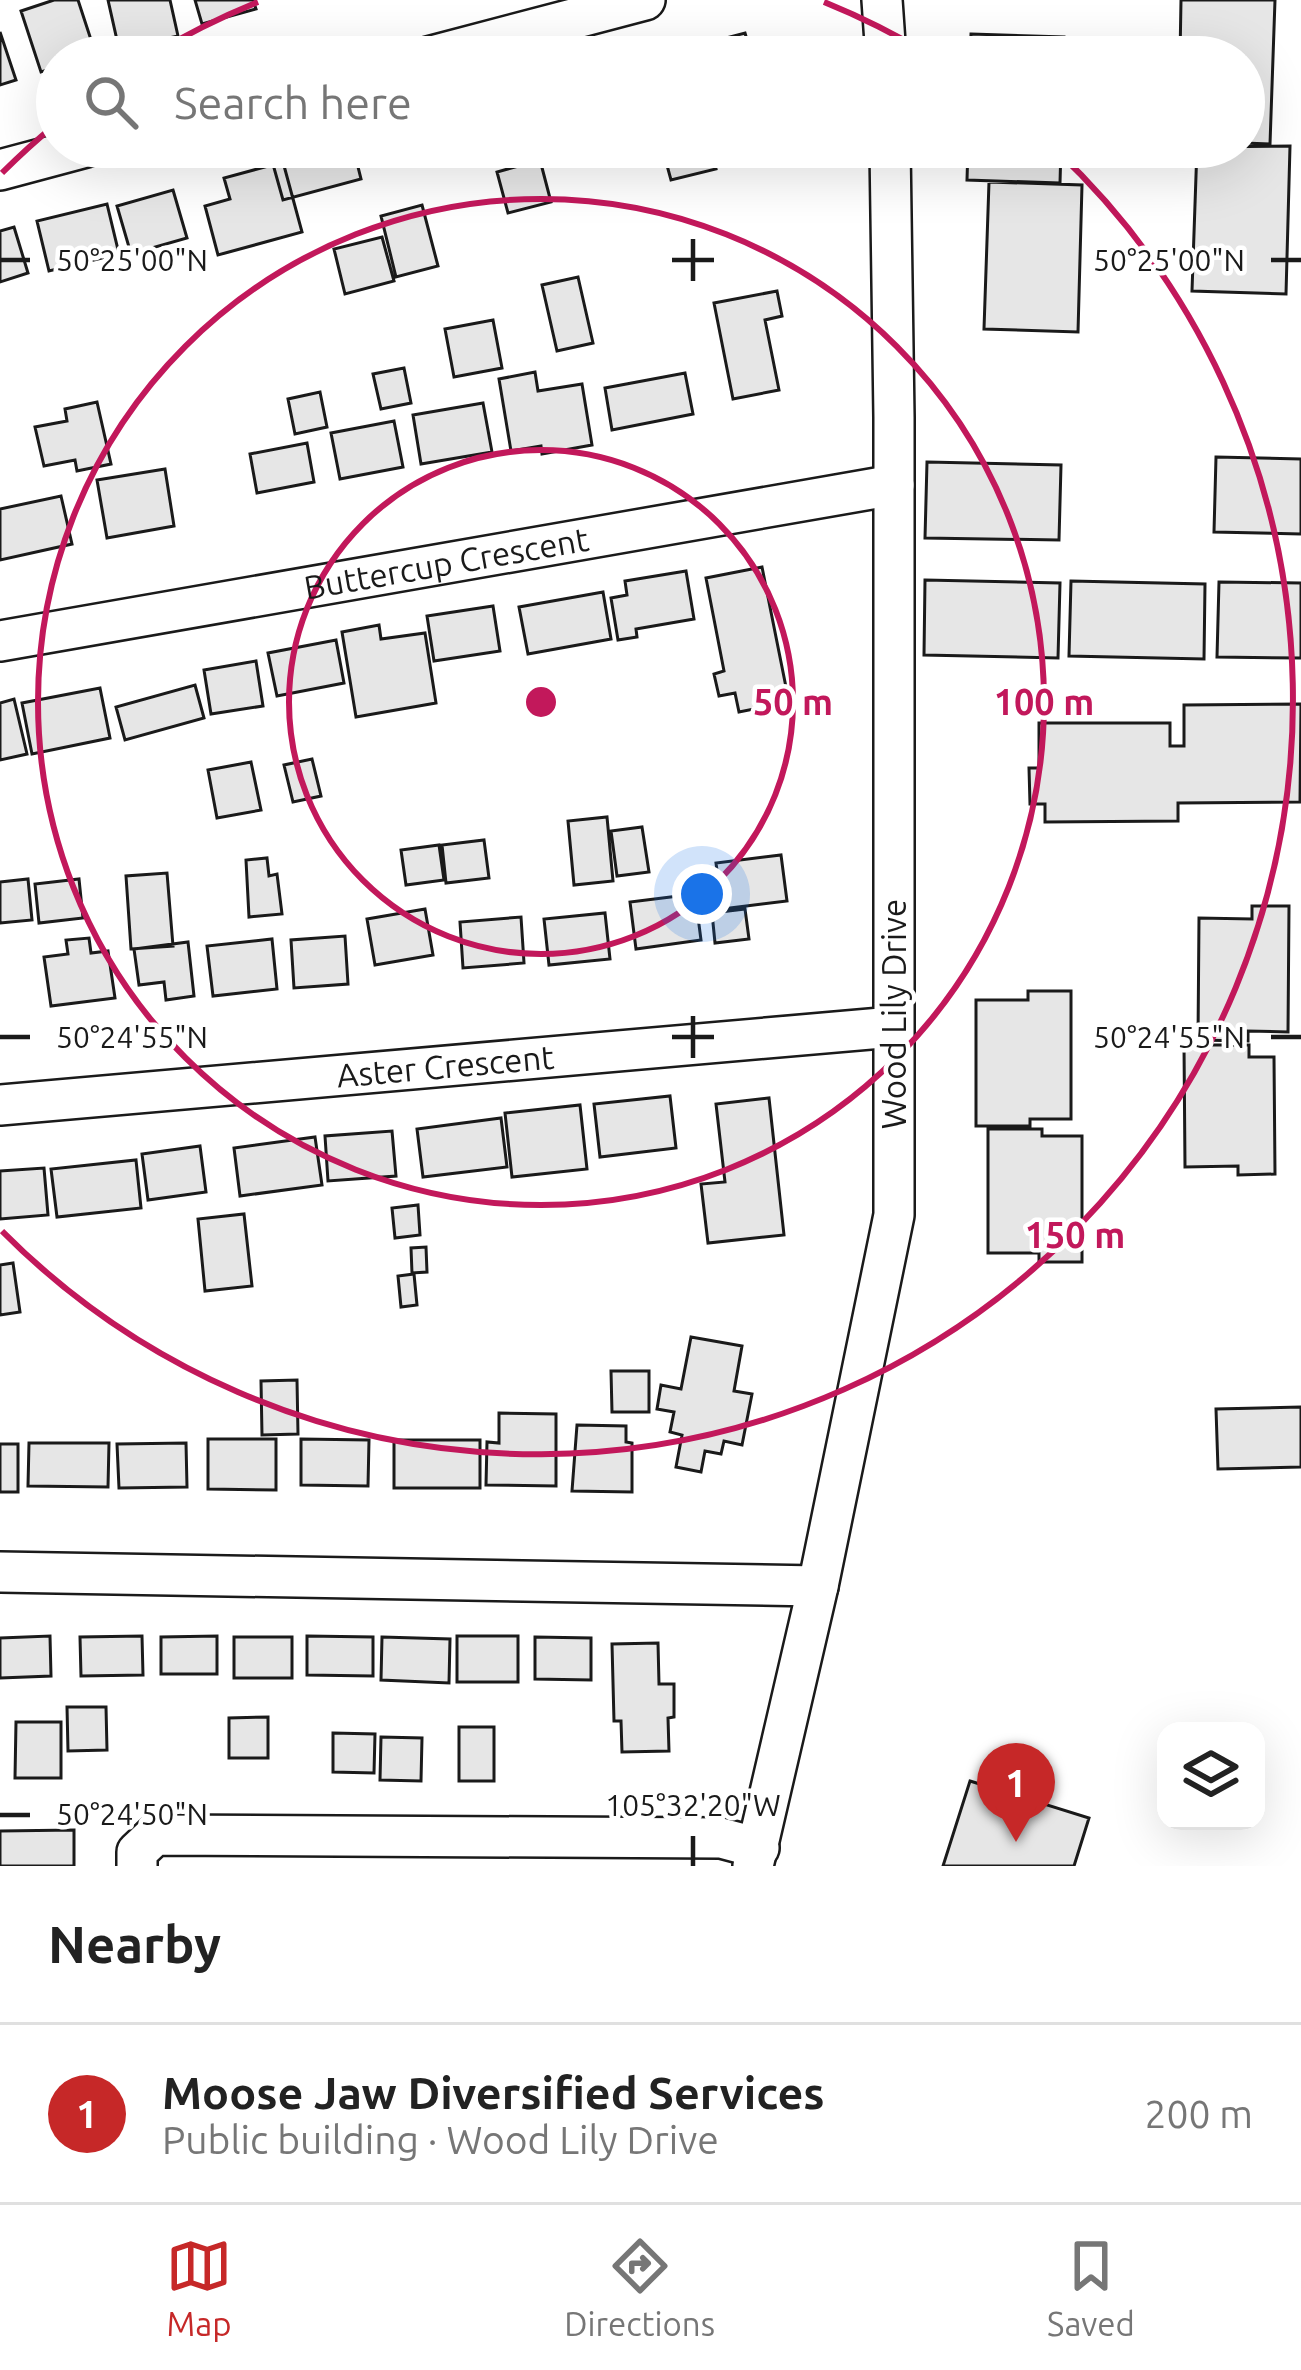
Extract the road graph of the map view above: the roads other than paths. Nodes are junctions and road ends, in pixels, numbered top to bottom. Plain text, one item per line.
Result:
1 (645, 0) edge
2 (882, 0) edge
3 (508, 36) edge
4 (885, 36) edge
5 (36, 160) edge
6 (890, 168) edge
7 (0, 170) edge
8 (894, 485) junction
9 (0, 641) edge
10 (893, 1027) junction
11 (0, 1106) edge
12 (0, 1572) edge
13 (818, 1586) junction
14 (375, 1851) edge
15 (627, 1852) edge
16 (756, 1857) edge
17 (137, 1866) edge

1 - 3 street
2 - 4 street
5 - 7 street
6 - 8 street, Wood Lily Drive
8 - 9 street, Buttercup Crescent
8 - 10 street, Wood Lily Drive
10 - 11 street, Aster Crescent
10 - 13 street, Wood Lily Drive
12 - 13 street
13 - 16 street, Wood Lily Drive
14 - 15 street
14 - 17 street
15 - 16 street

